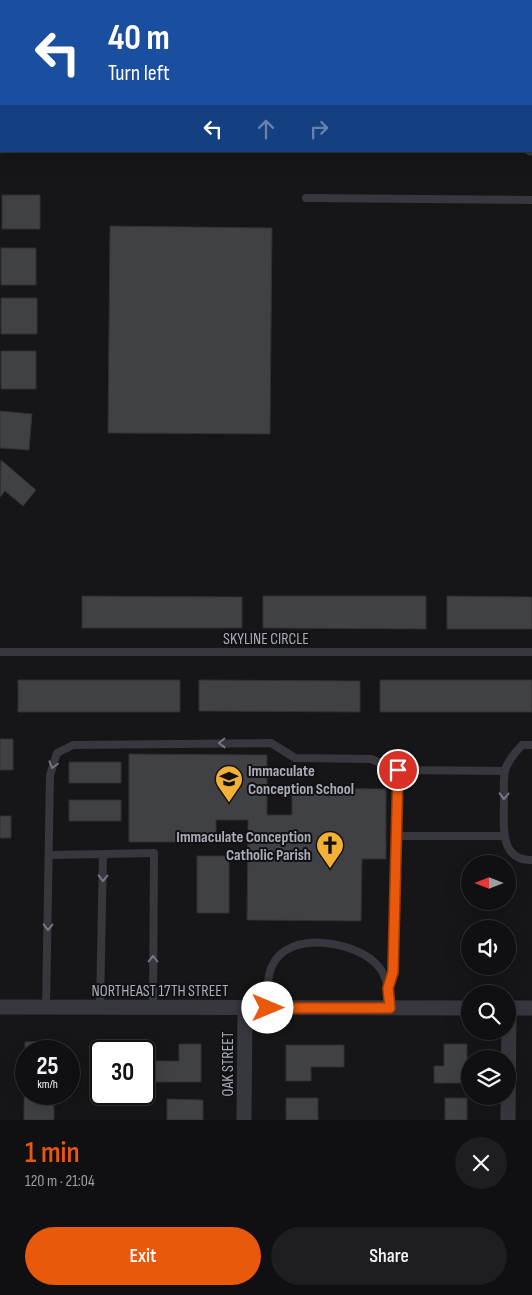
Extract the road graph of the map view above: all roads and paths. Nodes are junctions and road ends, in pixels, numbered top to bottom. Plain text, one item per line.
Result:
1 (306, 198) dead end
2 (532, 200) edge
3 (0, 652) edge
4 (532, 652) edge
5 (532, 745) edge
6 (398, 770) junction
7 (505, 771) junction
8 (396, 836) junction
9 (503, 836) junction
10 (103, 854) junction
11 (50, 855) junction
12 (532, 860) edge
13 (388, 988) junction
14 (0, 1007) edge
15 (46, 1007) junction
16 (100, 1007) junction
17 (153, 1008) junction
18 (245, 1008) junction
19 (268, 1008) junction
20 (390, 1008) junction
21 (461, 1008) edge
22 (516, 1008) edge
23 (532, 1008) edge
24 (508, 1040) edge
25 (244, 1120) edge
26 (508, 1120) edge

1 - 2 lane
3 - 4 lane, SKYLINE CIRCLE
5 - 7 lane
6 - 7 lane
6 - 8 lane
6 -> 11 lane
7 -> 9 lane
8 - 9 lane
8 - 13 lane
9 - 12 lane
10 - 11 lane
10 -> 16 lane
17 -> 10 lane
11 -> 15 lane
13 - 19 lane
13 - 20 lane
14 - 15 street, NORTHEAST 17TH STREET
15 - 16 street, NORTHEAST 17TH STREET
16 - 17 street, NORTHEAST 17TH STREET
17 - 18 street, NORTHEAST 17TH STREET
18 - 19 street, NORTHEAST 17TH STREET
18 - 25 street, OAK STREET
19 - 20 street, NORTHEAST 17TH STREET
20 - 21 street, NORTHEAST 17TH STREET
22 - 23 street
24 - 26 street

